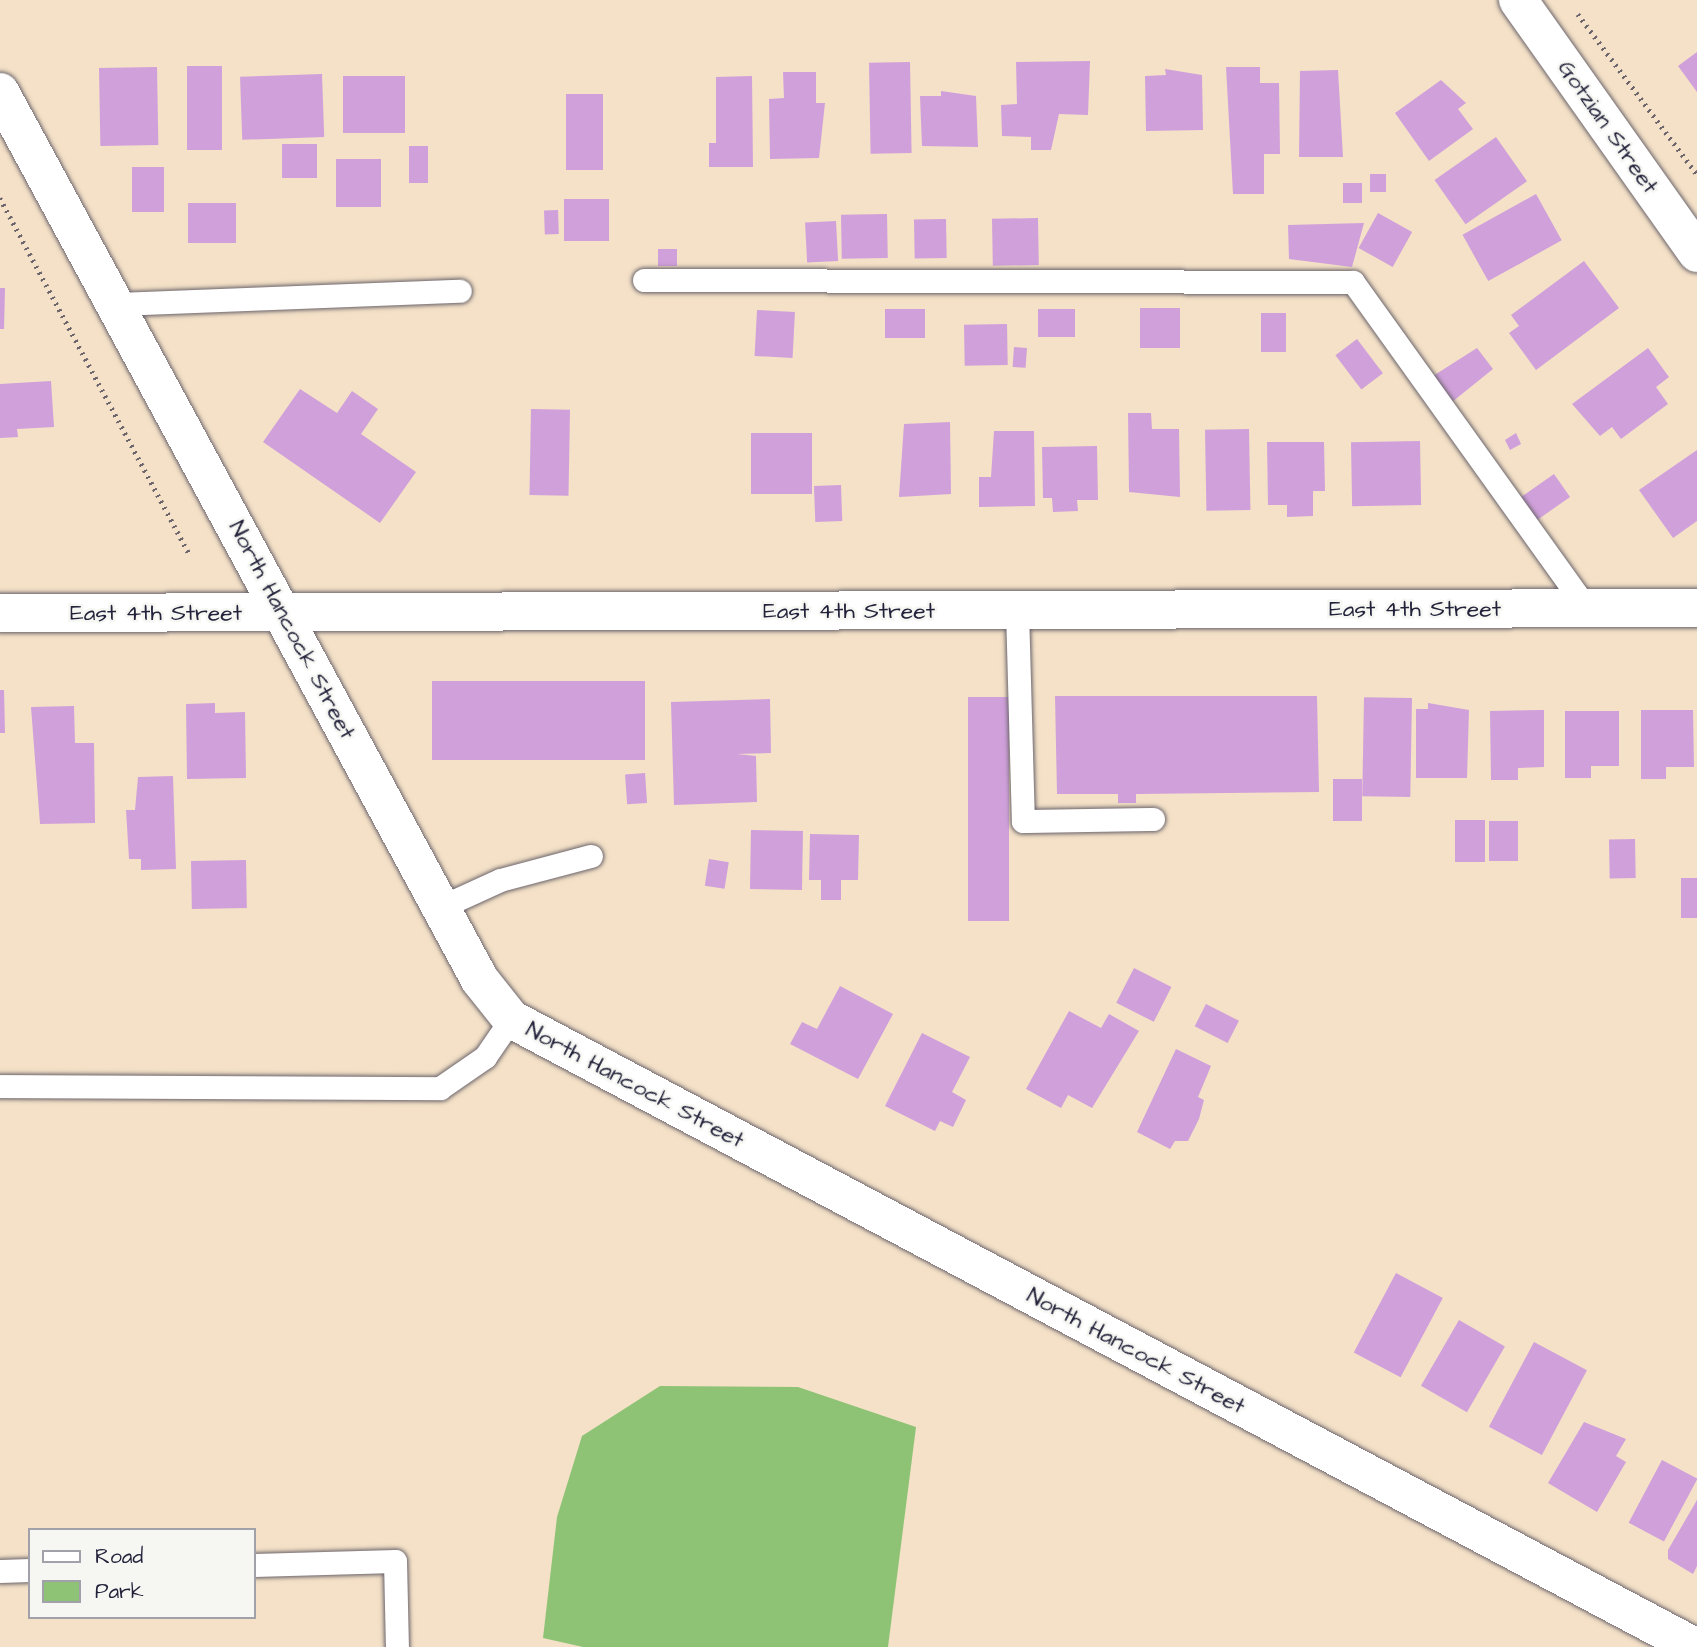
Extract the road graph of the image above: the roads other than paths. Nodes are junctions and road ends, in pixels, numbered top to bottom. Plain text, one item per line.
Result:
1 (1518, 0) edge
2 (0, 92) edge
3 (1697, 253) edge
4 (644, 280) dead end
5 (460, 291) dead end
6 (116, 304) junction
7 (1586, 608) junction
8 (1697, 608) edge
9 (1017, 611) junction
10 (0, 613) edge
11 (282, 613) junction
12 (1153, 819) dead end
13 (591, 856) dead end
14 (441, 907) junction
15 (511, 1019) junction
16 (0, 1086) edge
17 (256, 1565) edge
18 (28, 1570) edge
19 (0, 1571) edge
20 (397, 1647) edge
21 (1695, 1647) edge

1 - 3 street, Gotzian Street
2 - 6 street, North Hancock Street
4 - 7 lane
5 - 6 lane
6 - 11 street, North Hancock Street
7 - 8 street, East 4th Street
7 - 9 street, East 4th Street
9 - 11 street, East 4th Street
9 - 12 lane
10 - 11 street, East 4th Street
11 - 14 street, North Hancock Street
13 - 14 lane
14 - 15 street, North Hancock Street
15 - 16 lane
15 - 21 street, North Hancock Street
17 - 20 lane
18 - 19 lane

